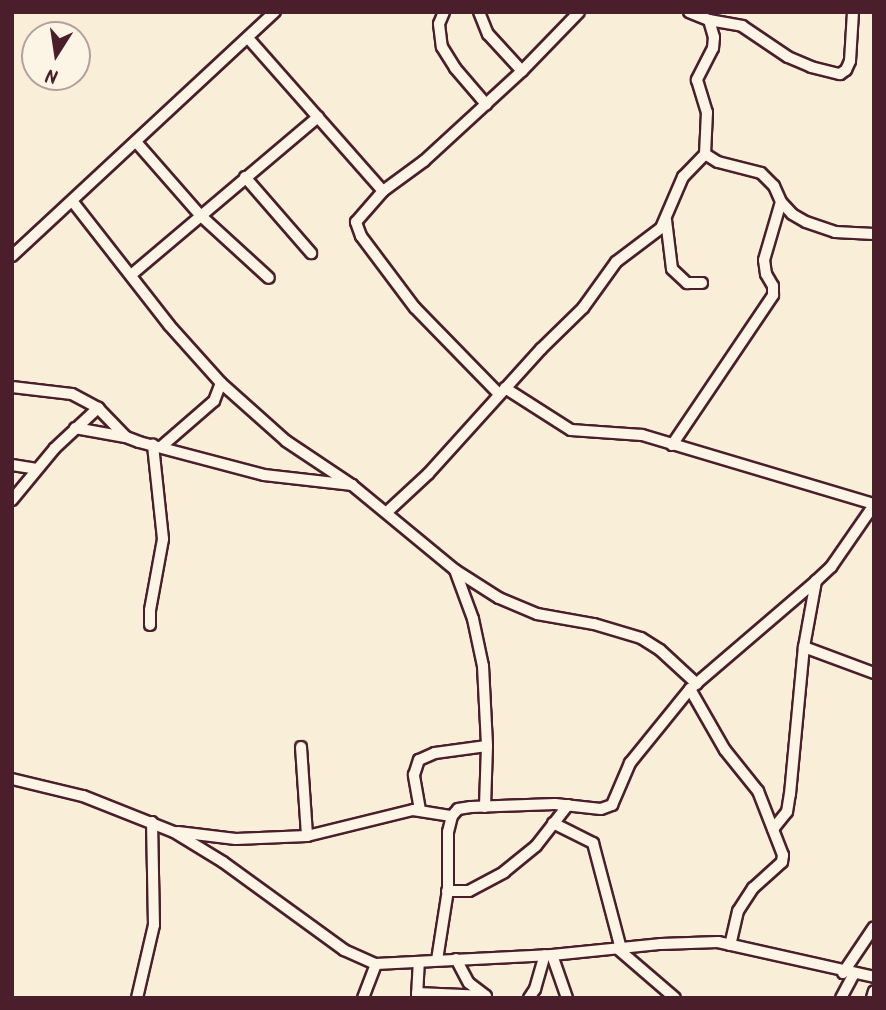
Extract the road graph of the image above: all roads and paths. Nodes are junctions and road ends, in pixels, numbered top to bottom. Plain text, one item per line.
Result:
1 (275, 12) edge
2 (444, 12) edge
3 (479, 12) edge
4 (579, 12) edge
5 (689, 12) edge
6 (853, 12) edge
7 (709, 20) junction
8 (248, 38) junction
9 (522, 71) junction
10 (486, 104) junction
11 (318, 117) junction
12 (137, 142) junction
13 (705, 154) junction
14 (244, 177) junction
15 (383, 191) junction
16 (73, 202) junction
17 (781, 202) junction
18 (200, 215) junction
19 (666, 220) junction
20 (874, 234) edge
21 (311, 253) dead end
22 (12, 256) edge
23 (131, 275) junction
24 (269, 278) dead end
25 (702, 284) dead end
26 (221, 383) junction
27 (12, 387) edge
28 (502, 391) junction
29 (238, 399) junction
30 (214, 401) junction
31 (97, 408) junction
32 (75, 428) junction
33 (126, 437) junction
34 (157, 445) junction
35 (672, 445) junction
36 (12, 465) edge
37 (37, 469) junction
38 (352, 485) junction
39 (12, 500) edge
40 (874, 504) edge
41 (387, 512) junction
42 (869, 523) edge
43 (455, 570) junction
44 (816, 582) junction
45 (150, 625) dead end
46 (804, 647) junction
47 (874, 673) edge
48 (694, 687) junction
49 (487, 746) junction
50 (301, 747) dead end
51 (12, 779) edge
52 (568, 805) junction
53 (485, 807) junction
54 (420, 810) junction
55 (452, 816) junction
56 (152, 822) junction
57 (553, 823) junction
58 (773, 828) junction
59 (174, 832) junction
60 (307, 836) junction
61 (447, 891) junction
62 (874, 927) edge
63 (730, 945) junction
64 (620, 949) junction
65 (549, 955) junction
66 (456, 959) junction
67 (437, 960) junction
68 (419, 962) junction
69 (376, 964) junction
70 (848, 974) junction
71 (874, 977) edge
72 (874, 991) edge
73 (417, 996) edge
74 (487, 997) edge
75 (137, 998) edge
76 (363, 998) edge
77 (529, 998) edge
78 (567, 998) edge
79 (676, 998) edge
80 (841, 998) edge
81 (872, 998) edge

1 - 8 street
2 - 10 street
3 - 9 street
4 - 9 street
5 - 7 street
6 - 7 street
7 - 13 street
8 - 11 street
8 - 12 street
9 - 10 street
10 - 15 street
11 - 14 street
11 - 15 street
12 - 16 street
12 - 18 street
13 - 17 street
13 - 19 street
14 - 18 street
14 - 21 street
15 - 28 street
16 - 22 street
16 - 23 street
17 - 20 street
17 - 35 street
18 - 23 street
18 - 24 street
19 - 25 street
19 - 28 street
23 - 26 street
26 - 29 street
26 - 30 street
27 - 31 street
28 - 35 street
28 - 41 street
29 - 30 street
29 - 38 street
30 - 34 street
31 - 32 street
31 - 33 street
32 - 33 street
32 - 37 street
33 - 34 street
34 - 38 street
34 - 45 street
35 - 40 street
36 - 37 street
37 - 39 street
38 - 41 street
40 - 42 street
41 - 43 street
42 - 44 street
43 - 48 street
43 - 49 street
44 - 46 street
44 - 48 street
46 - 47 street
46 - 58 street
48 - 52 street
48 - 58 street
49 - 53 street
49 - 54 street
50 - 60 street
51 - 56 street
52 - 53 street
52 - 57 street
53 - 55 street
54 - 55 street
54 - 60 street
55 - 61 street
56 - 59 street
56 - 75 street
57 - 61 street
57 - 64 street
58 - 63 street
59 - 60 street
59 - 69 street
61 - 67 street
62 - 70 street
63 - 64 street
63 - 70 street
64 - 65 street
64 - 79 street
65 - 66 street
65 - 77 street
65 - 78 street
66 - 67 street
66 - 74 street
67 - 68 street
68 - 69 street
68 - 73 street
69 - 76 street
70 - 71 street
70 - 80 street
72 - 81 street
73 - 74 street

